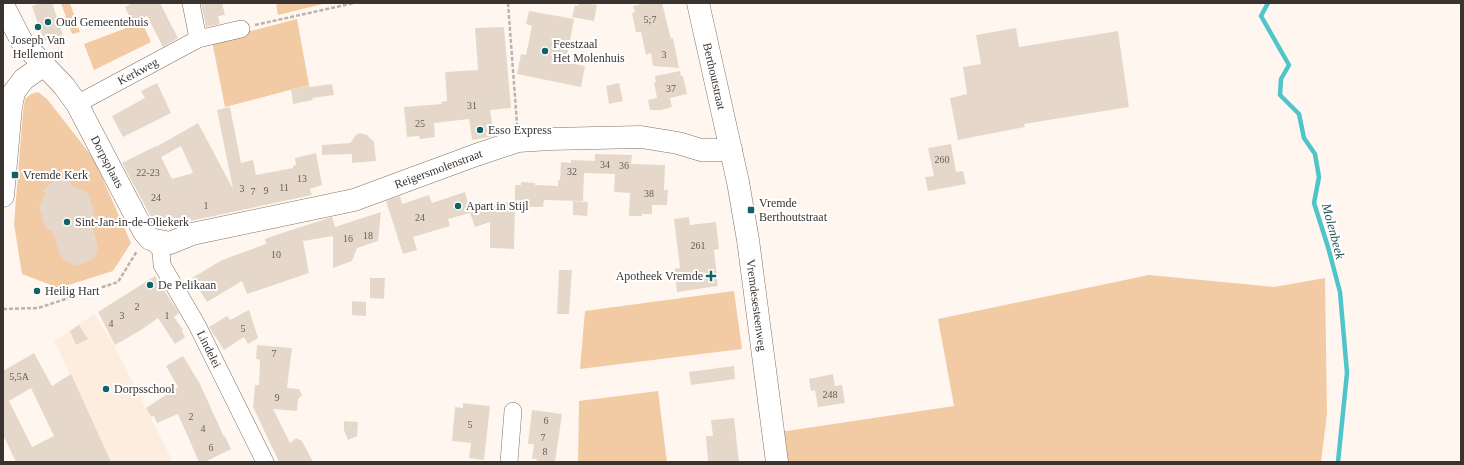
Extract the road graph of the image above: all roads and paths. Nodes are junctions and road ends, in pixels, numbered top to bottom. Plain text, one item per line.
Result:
1 (191, 3) edge
2 (354, 3) edge
3 (508, 3) edge
4 (698, 3) edge
5 (3, 5) edge
6 (241, 28) joint
7 (198, 39) junction
8 (44, 65) junction
9 (77, 104) junction
10 (518, 141) junction
11 (731, 150) junction
12 (3, 196) edge
13 (150, 239) junction
14 (3, 309) edge
15 (513, 410) dead end
16 (265, 462) edge
17 (509, 462) edge
18 (777, 462) edge

1 - 7 street
2 - 6 path
3 - 10 path
4 - 11 street, Berthoutstraat
5 - 8 street, Dorpsplaats
6 - 7 street, Kerkweg
7 - 9 street, Kerkweg
8 - 9 street, Dorpsplaats
8 - 12 street
9 - 13 street, Dorpsplaats
10 - 11 street, Reigersmolenstraat
10 - 13 street, Reigersmolenstraat
11 - 18 street, Vremdesesteenweg
13 - 14 path
13 - 16 street, Lindelei
15 - 17 street

